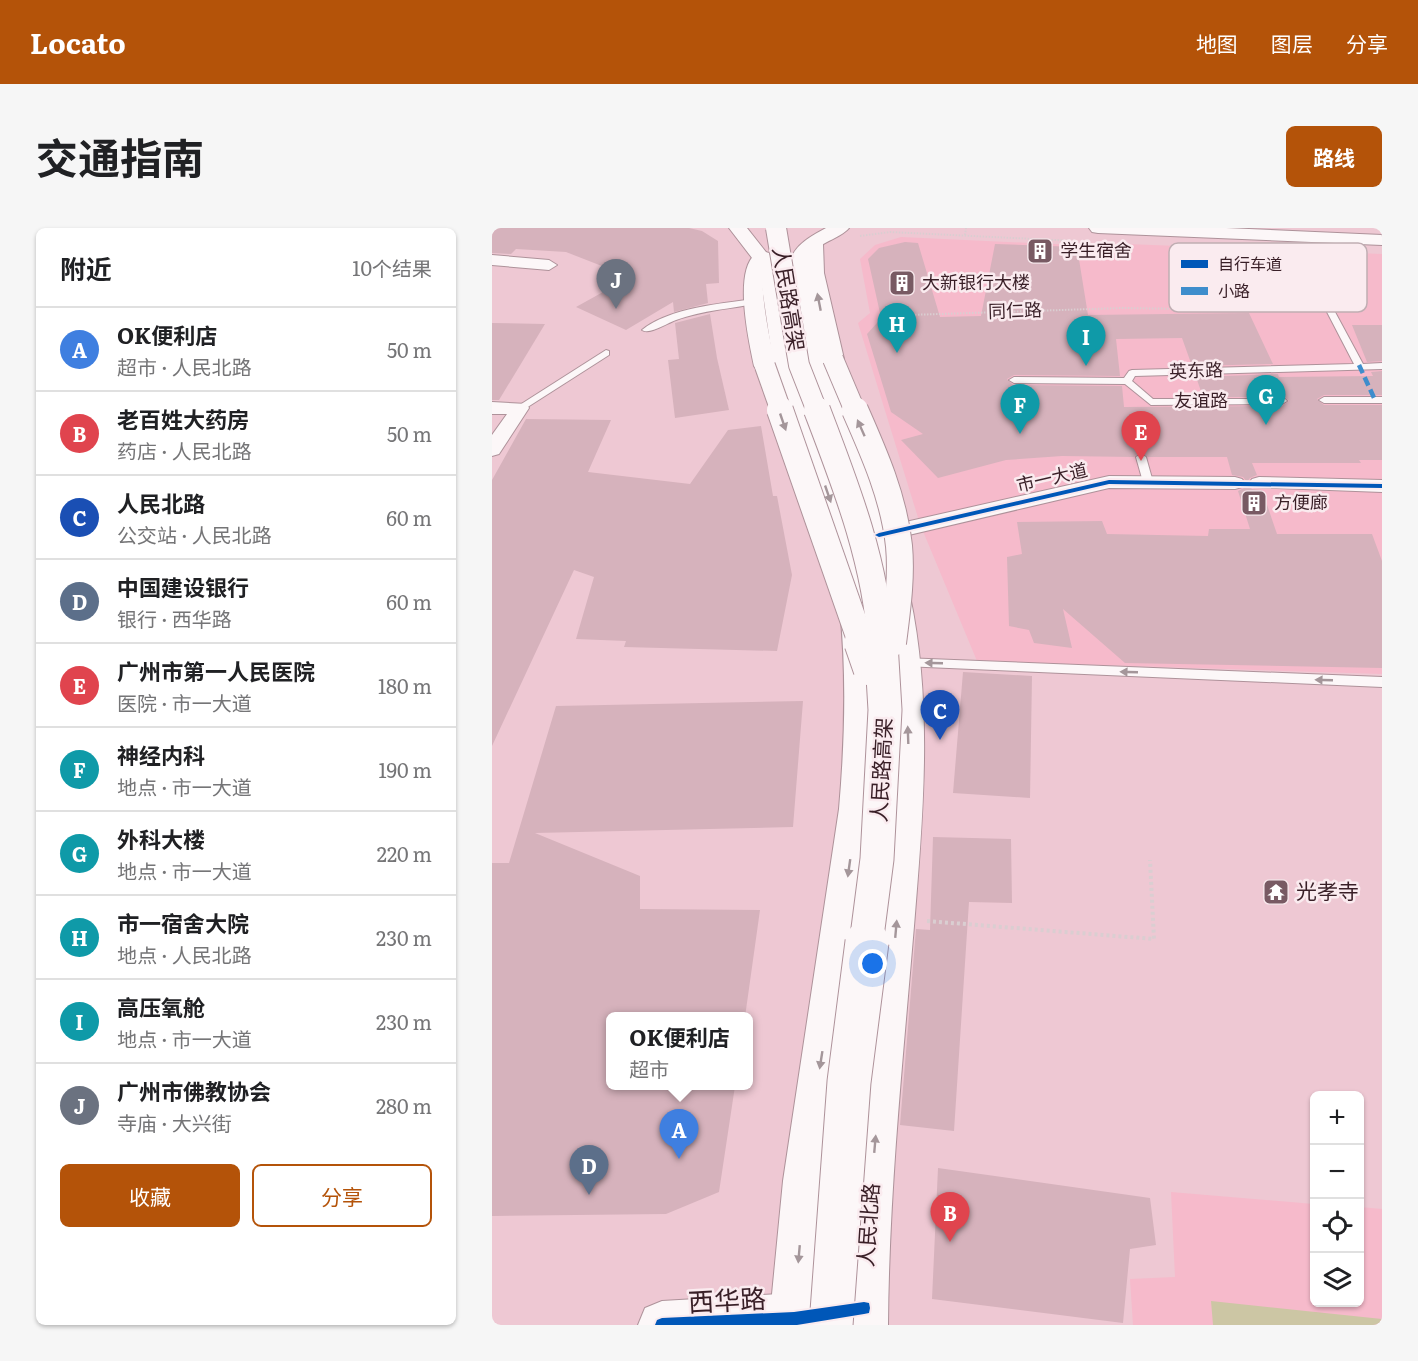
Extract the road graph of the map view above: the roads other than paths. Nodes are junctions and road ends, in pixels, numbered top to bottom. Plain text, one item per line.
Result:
1 (738, 228) edge
2 (776, 228) edge
3 (1098, 228) edge
4 (848, 232) edge
5 (1382, 240) edge
6 (808, 249) junction
7 (762, 257) junction
8 (492, 260) edge
9 (549, 265) dead end
10 (756, 301) junction
11 (1331, 312) dead end
12 (646, 330) dead end
13 (606, 353) dead end
14 (1359, 365) junction
15 (1382, 366) edge
16 (1014, 380) dead end
17 (1126, 381) junction
18 (1324, 400) dead end
19 (1382, 400) edge
20 (1282, 401) dead end
21 (492, 408) edge
22 (519, 408) junction
23 (1134, 429) dead end
24 (1138, 443) dead end
25 (492, 450) edge
26 (1142, 457) dead end
27 (1148, 482) junction
28 (1235, 483) dead end
29 (1259, 483) dead end
30 (1382, 486) edge
31 (879, 536) junction
32 (903, 662) junction
33 (1382, 682) edge
34 (885, 710) junction
35 (829, 1320) edge
36 (662, 1325) edge

1 - 7 main road
2 - 34 main road, 人民路高架, bridge
3 - 5 main road
4 - 6 main road
6 - 7 main road
6 - 31 main road, 人民北路
34 -> 6 main road, bridge
7 - 10 main road
7 -> 35 main road
8 - 9 street
10 - 12 lane
10 -> 34 main road, bridge
11 - 14 lane
13 - 22 lane
14 - 15 lane, 英东路
14 - 17 lane, 英东路
16 - 17 lane, 英东路
17 - 20 lane, 友谊路
18 - 19 lane
21 - 22 street
22 - 25 street
23 - 24 lane
26 - 27 lane
27 - 28 street, 市一大道
27 - 31 street, 市一大道
29 - 30 street
31 - 32 main road, 人民北路
33 -> 32 lane
35 -> 32 main road, 人民北路
34 - 35 main road, 人民路高架, bridge
35 - 36 main road, 西华路

